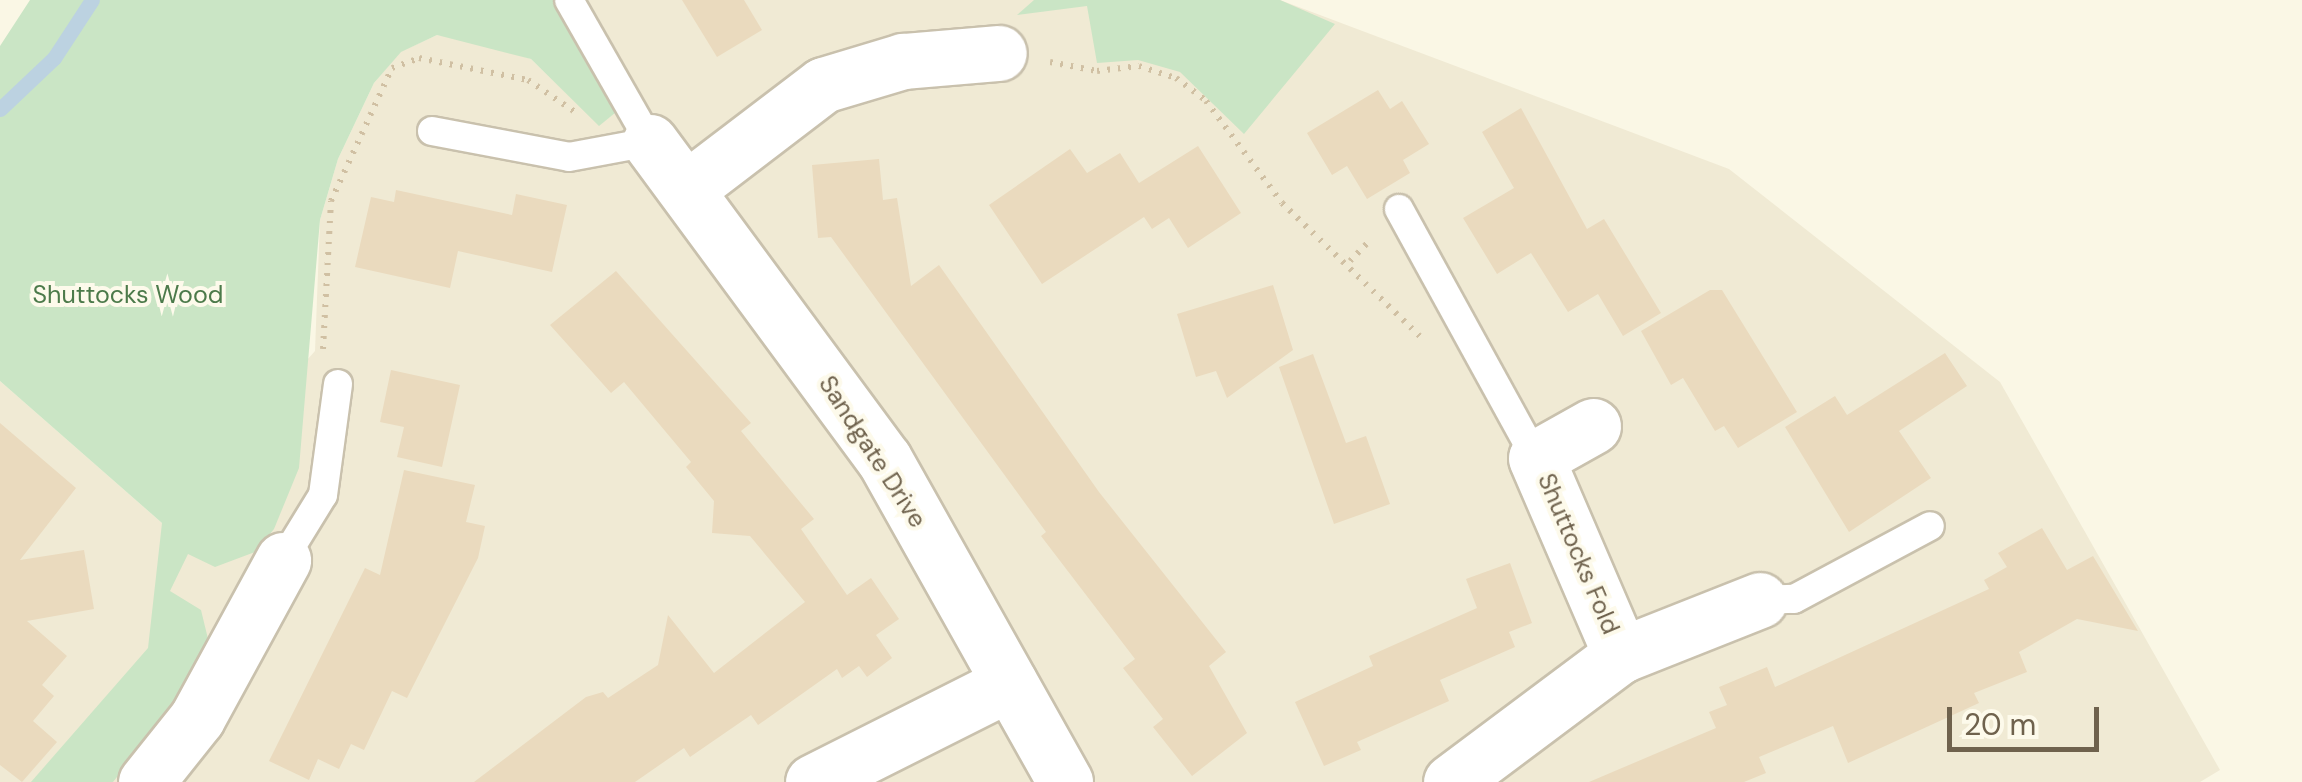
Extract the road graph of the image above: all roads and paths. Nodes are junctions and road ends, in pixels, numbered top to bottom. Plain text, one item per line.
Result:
1 (569, 0) edge
2 (1000, 53) joint
3 (432, 132) dead end
4 (630, 147) junction
5 (688, 188) junction
6 (1399, 209) dead end
7 (1424, 340) dead end
8 (330, 373) joint
9 (1593, 426) dead end
10 (1536, 458) junction
11 (1930, 526) dead end
12 (283, 560) joint
13 (1760, 600) joint
14 (1621, 655) junction
15 (1010, 683) junction
16 (146, 782) edge
17 (813, 782) edge
18 (1064, 782) edge
19 (1451, 782) edge

1 - 4 lane
2 - 5 street
2 - 7 path
3 - 4 lane
4 - 5 street, Sandgate Drive
4 - 8 path
5 - 15 street, Sandgate Drive
6 - 10 lane
8 - 12 lane
9 - 10 street, Shuttocks Fold
10 - 14 street, Shuttocks Fold
11 - 13 lane
12 - 16 street
13 - 14 street, Shuttocks Fold
14 - 19 street, Shuttocks Fold
15 - 17 street
15 - 18 street, Sandgate Drive

